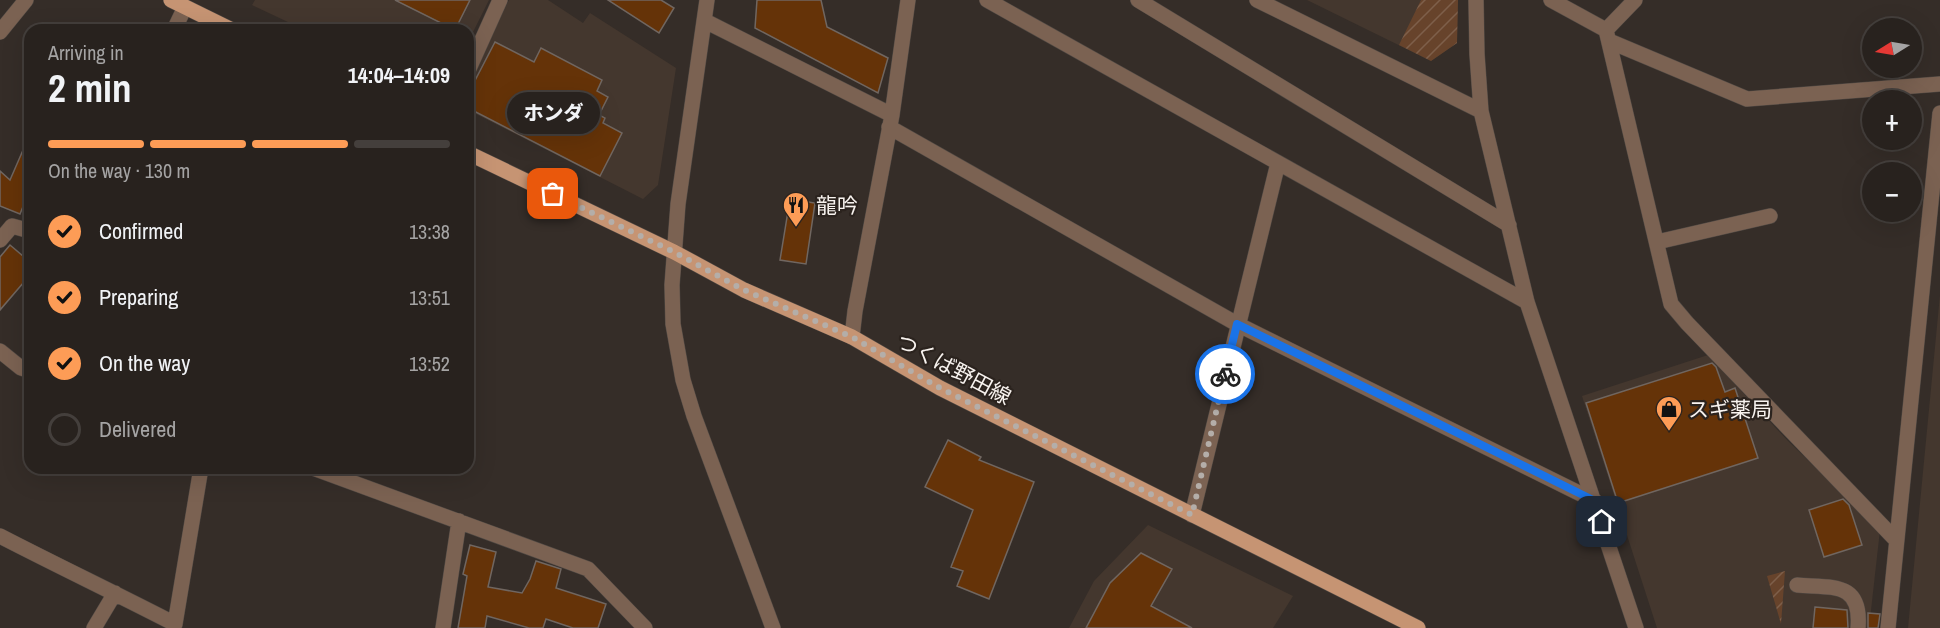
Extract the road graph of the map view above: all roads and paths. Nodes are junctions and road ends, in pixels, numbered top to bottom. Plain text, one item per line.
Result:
1 (26, 0) edge
2 (500, 0) edge
3 (707, 0) edge
4 (908, 0) edge
5 (987, 0) edge
6 (1138, 0) edge
7 (1257, 0) edge
8 (1476, 0) edge
9 (1551, 0) edge
10 (1635, 0) edge
11 (178, 3) edge
12 (705, 21) junction
13 (175, 24) edge
14 (220, 24) edge
15 (0, 32) edge
16 (1608, 35) junction
17 (474, 58) edge
18 (1940, 84) edge
19 (1481, 111) junction
20 (1940, 113) edge
21 (890, 121) junction
22 (474, 156) edge
23 (1278, 163) junction
24 (1770, 216) dead end
25 (1509, 225) junction
26 (24, 229) edge
27 (0, 240) edge
28 (1656, 242) junction
29 (674, 252) junction
30 (1527, 302) junction
31 (1237, 324) junction
32 (852, 337) junction
33 (0, 351) edge
34 (24, 369) edge
35 (200, 474) edge
36 (330, 474) edge
37 (1595, 501) junction
38 (1192, 515) junction
39 (459, 521) junction
40 (0, 536) edge
41 (1896, 540) junction
42 (1797, 585) dead end
43 (115, 593) junction
44 (155, 622) edge
45 (94, 628) edge
46 (443, 628) edge
47 (645, 628) edge
48 (773, 628) edge
49 (1418, 628) edge
50 (1636, 628) edge
51 (1858, 628) edge
52 (1888, 628) edge

1 - 15 street
2 - 17 street
3 - 12 street
4 - 21 street
5 - 23 street
6 - 25 street
7 - 19 street
8 - 19 street
9 - 16 street
10 - 16 street
11 - 13 street
11 - 14 main road
12 - 21 street
12 - 29 street
16 - 18 street
16 - 28 street
19 - 25 street
20 - 41 street
21 - 31 street
21 - 32 street
22 - 29 main road, つくば野田線
23 - 30 street
23 - 31 street
24 - 28 street
25 - 30 street
26 - 27 street
28 - 41 street
29 - 32 main road, つくば野田線
29 - 48 street
30 - 37 street
31 - 37 street
31 - 38 street
32 - 38 main road, つくば野田線
33 - 34 street
35 - 44 street
36 - 39 street
37 - 50 street
38 - 49 main road, つくば野田線
39 - 46 street
39 - 47 street
40 - 43 street
41 - 52 street
42 - 51 street
43 - 44 street
43 - 45 street

